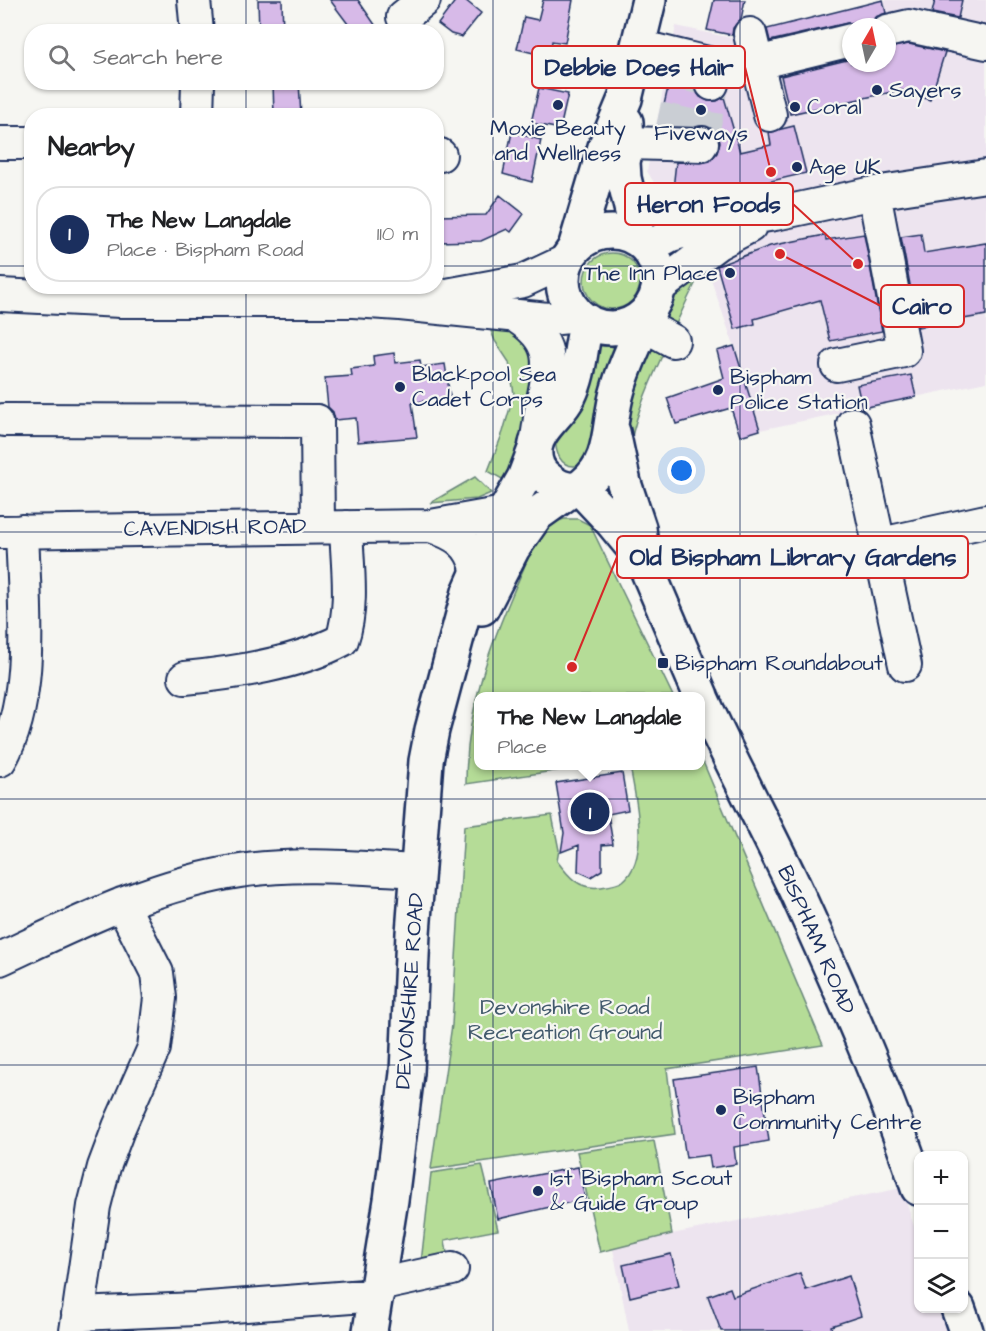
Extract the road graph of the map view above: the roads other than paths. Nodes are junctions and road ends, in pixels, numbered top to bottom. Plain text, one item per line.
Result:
1 (194, 0) edge
2 (649, 0) edge
3 (196, 24) edge
4 (896, 29) edge
5 (842, 41) edge
6 (984, 43) edge
7 (638, 46) junction
8 (696, 72) dead end
9 (198, 90) edge
10 (624, 99) junction
11 (197, 108) edge
12 (770, 115) dead end
13 (24, 142) edge
14 (682, 142) dead end
15 (0, 143) edge
16 (627, 143) junction
17 (986, 176) edge
18 (874, 193) junction
19 (775, 214) junction
20 (643, 244) junction
21 (571, 254) junction
22 (179, 294) edge
23 (0, 295) edge
24 (400, 304) junction
25 (649, 309) junction
26 (518, 317) junction
27 (583, 318) junction
28 (673, 341) dead end
29 (837, 365) dead end
30 (4, 420) dead end
31 (853, 424) dead end
32 (612, 425) junction
33 (536, 446) junction
34 (575, 489) junction
35 (504, 513) junction
36 (986, 521) edge
37 (431, 526) junction
38 (332, 527) junction
39 (11, 531) edge
40 (878, 545) junction
41 (643, 560) junction
42 (477, 569) junction
43 (453, 651) junction
44 (906, 665) dead end
45 (185, 678) dead end
46 (699, 692) edge
47 (705, 706) edge
48 (0, 760) edge
49 (418, 871) junction
50 (122, 904) junction
51 (0, 959) edge
52 (914, 1177) edge
53 (452, 1269) dead end
54 (377, 1290) junction
55 (960, 1313) edge
56 (77, 1322) edge
57 (370, 1331) edge
58 (966, 1331) edge

1 - 3 street
2 - 7 main road
4 - 6 street
5 - 12 street
7 - 8 street
7 - 10 main road
9 - 11 street
10 - 16 main road
10 - 21 main road
13 - 15 street
14 - 16 street
16 - 20 main road
17 - 18 street
18 - 19 street
18 - 29 street
19 - 20 street
19 - 25 street
20 - 21 main road
20 - 25 main road
21 - 24 street
21 - 27 main road
22 - 23 street
22 - 24 street
24 - 26 street
25 - 27 main road
25 - 28 street
25 - 32 main road
26 - 27 street
26 - 33 street
27 - 33 main road, DEVONSHIRE ROAD
30 - 38 street
31 - 40 street
32 - 34 main road, DEVONSHIRE ROAD
32 - 41 main road, BISPHAM ROAD
33 - 34 main road, BISPHAM ROAD
33 - 35 main road, DEVONSHIRE ROAD
34 - 41 main road, BISPHAM ROAD
34 - 43 main road, DEVONSHIRE ROAD
35 - 37 street, CAVENDISH ROAD
35 - 42 main road, DEVONSHIRE ROAD
36 - 40 street
37 - 38 street, CAVENDISH ROAD
37 - 42 street, CAVENDISH ROAD
38 - 39 street, CAVENDISH ROAD
38 - 45 street
39 - 48 street
40 - 44 street
41 - 46 main road, BISPHAM ROAD
42 - 43 main road, DEVONSHIRE ROAD
43 - 49 main road, DEVONSHIRE ROAD
47 - 52 main road, BISPHAM ROAD
49 - 50 street
49 - 54 main road, DEVONSHIRE ROAD
50 - 51 street
50 - 56 street
53 - 54 street
54 - 56 street
54 - 57 main road, DEVONSHIRE ROAD
55 - 58 main road

